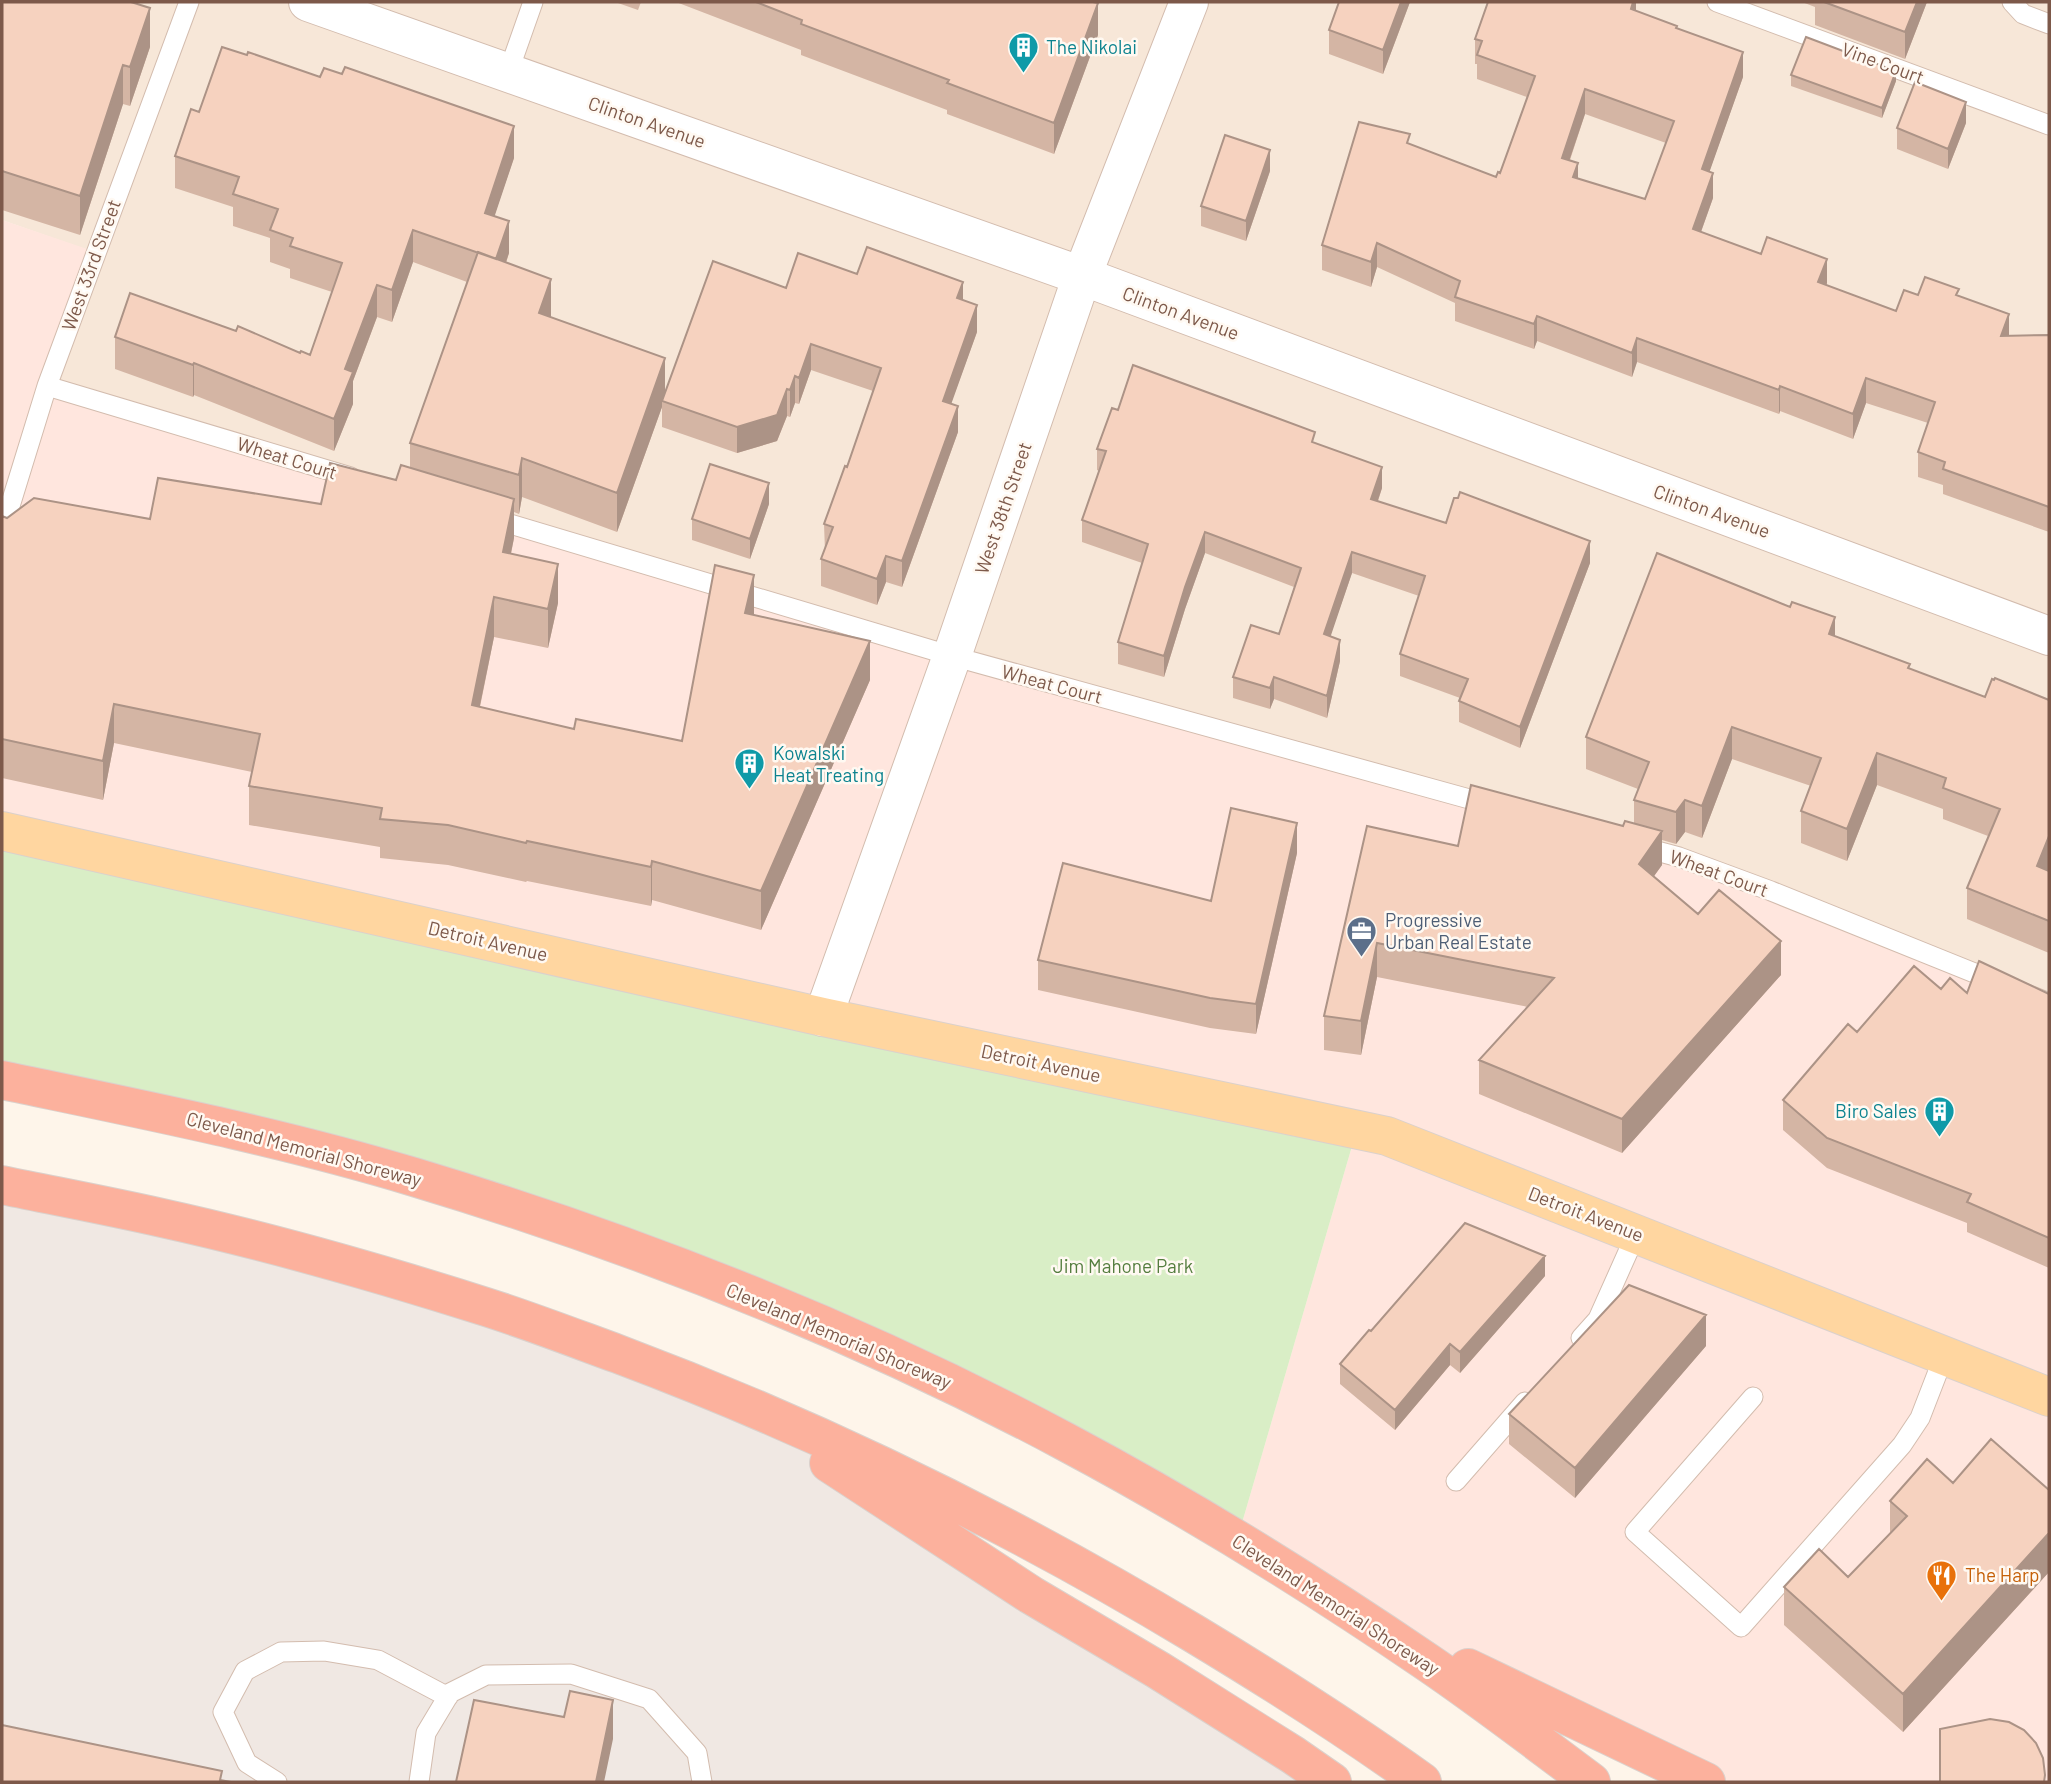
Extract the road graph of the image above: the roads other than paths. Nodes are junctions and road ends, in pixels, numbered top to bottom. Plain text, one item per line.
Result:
1 (189, 2) edge
2 (308, 2) edge
3 (533, 2) edge
4 (1189, 2) edge
5 (1717, 2) edge
6 (2012, 2) edge
7 (2049, 24) edge
8 (508, 72) junction
9 (2049, 125) edge
10 (1082, 276) junction
11 (47, 386) junction
12 (369, 482) edge
13 (476, 514) edge
14 (2, 532) edge
15 (2049, 636) edge
16 (953, 656) junction
17 (1505, 809) edge
18 (2, 831) edge
19 (1625, 842) edge
20 (2049, 1003) edge
21 (823, 1017) junction
22 (2, 1080) edge
23 (2, 1185) edge
24 (1636, 1234) junction
25 (1572, 1349) edge
26 (1944, 1356) junction
27 (1536, 1390) edge
28 (727, 1396) junction
29 (1754, 1397) dead end
30 (2049, 1397) edge
31 (1456, 1481) dead end
32 (1354, 1614) junction
33 (448, 1697) junction
34 (277, 1782) edge
35 (419, 1782) edge
36 (702, 1782) edge
37 (1332, 1782) edge
38 (1422, 1782) edge
39 (1591, 1782) edge
40 (1706, 1782) edge

1 - 11 lane, West 33rd Street
2 - 8 street, Clinton Avenue
3 - 8 lane
4 - 10 street, West 38th Street
5 - 9 lane, Vine Court
6 - 7 lane
8 - 10 street, Clinton Avenue
10 - 15 street, Clinton Avenue
10 - 16 street, West 38th Street
11 - 12 lane, Wheat Court
11 - 14 lane, West 33rd Street
13 - 16 lane, Wheat Court
16 - 17 lane, Wheat Court
16 - 21 street, West 38th Street
18 - 21 main road, Detroit Avenue
19 - 20 lane, Wheat Court
21 - 24 main road, Detroit Avenue
22 - 32 highway, Cleveland Memorial Shoreway
23 - 28 highway
24 - 25 lane
24 - 26 main road, Detroit Avenue
26 - 29 lane
26 - 30 main road, Detroit Avenue
27 - 31 lane
28 - 37 highway
28 - 38 highway
32 - 39 highway, Cleveland Memorial Shoreway
32 - 40 highway
33 - 34 lane
33 - 35 lane
33 - 36 lane

